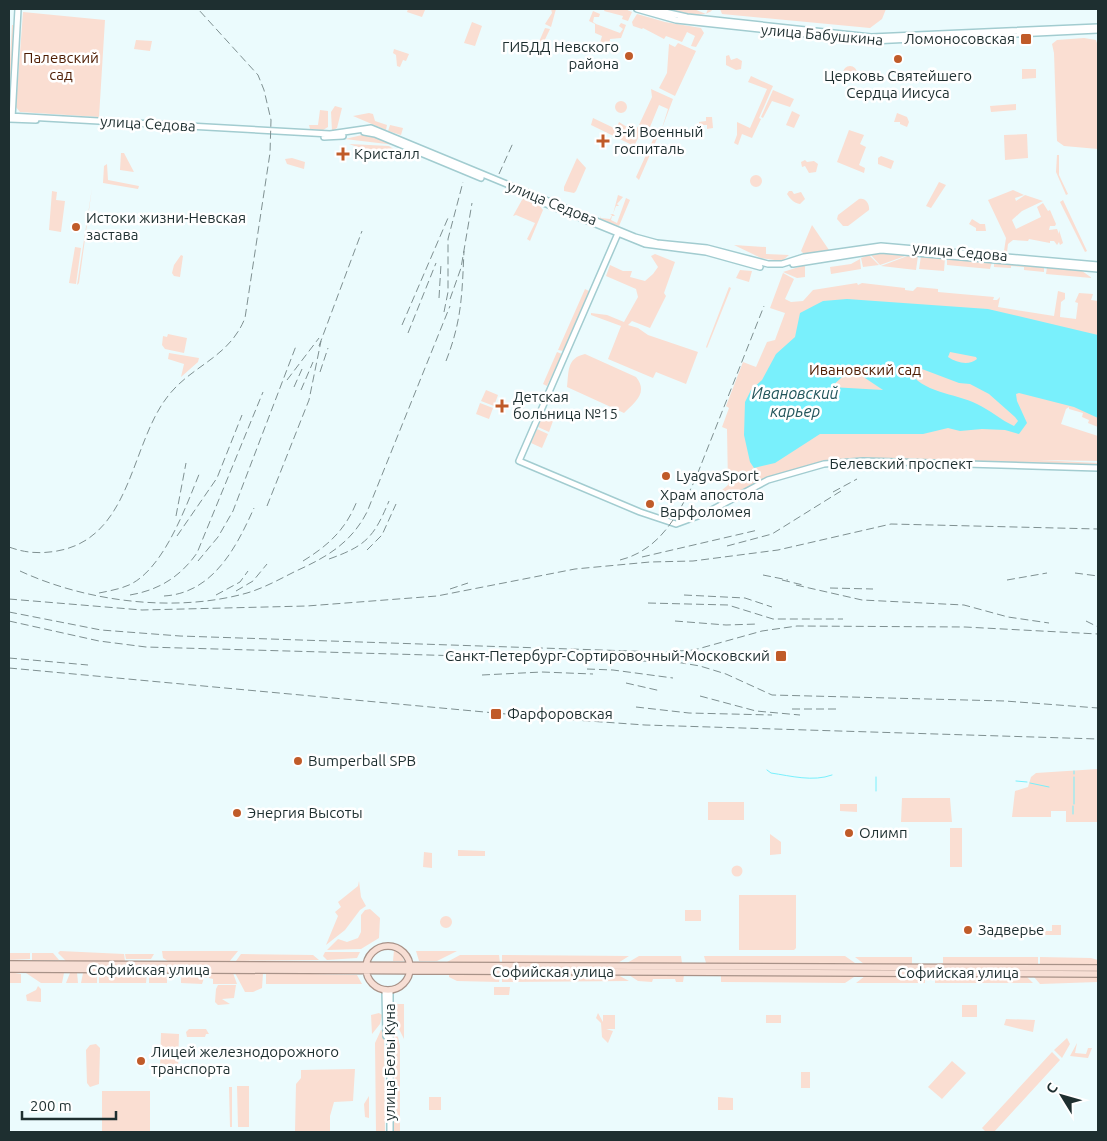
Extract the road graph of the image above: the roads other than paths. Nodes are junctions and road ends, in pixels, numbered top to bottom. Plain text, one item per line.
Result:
1 (18, 9) edge
2 (637, 9) edge
3 (651, 9) edge
4 (1098, 28) edge
5 (10, 117) edge
6 (619, 233) junction
7 (1098, 267) edge
8 (1098, 468) edge
9 (9, 964) edge
10 (365, 968) junction
11 (410, 968) junction
12 (1098, 968) edge
13 (9, 969) edge
14 (895, 970) junction
15 (1098, 974) edge
16 (388, 991) junction
17 (388, 1132) edge

1 - 5 street
2 - 4 street, улица Бабушкина
3 - 4 street, улица Бабушкина
5 - 6 street, улица Седова
6 - 7 street, улица Седова
6 - 8 street, Белевский проспект
9 - 10 main road, Софийская улица
10 - 11 main road, Софийская улица
10 - 11 main road
10 - 13 main road, Софийская улица
10 - 16 main road
11 - 14 main road, Софийская улица
11 - 16 main road
12 - 14 main road, Софийская улица
14 - 15 main road, Софийская улица
16 - 17 street, улица Белы Куна

